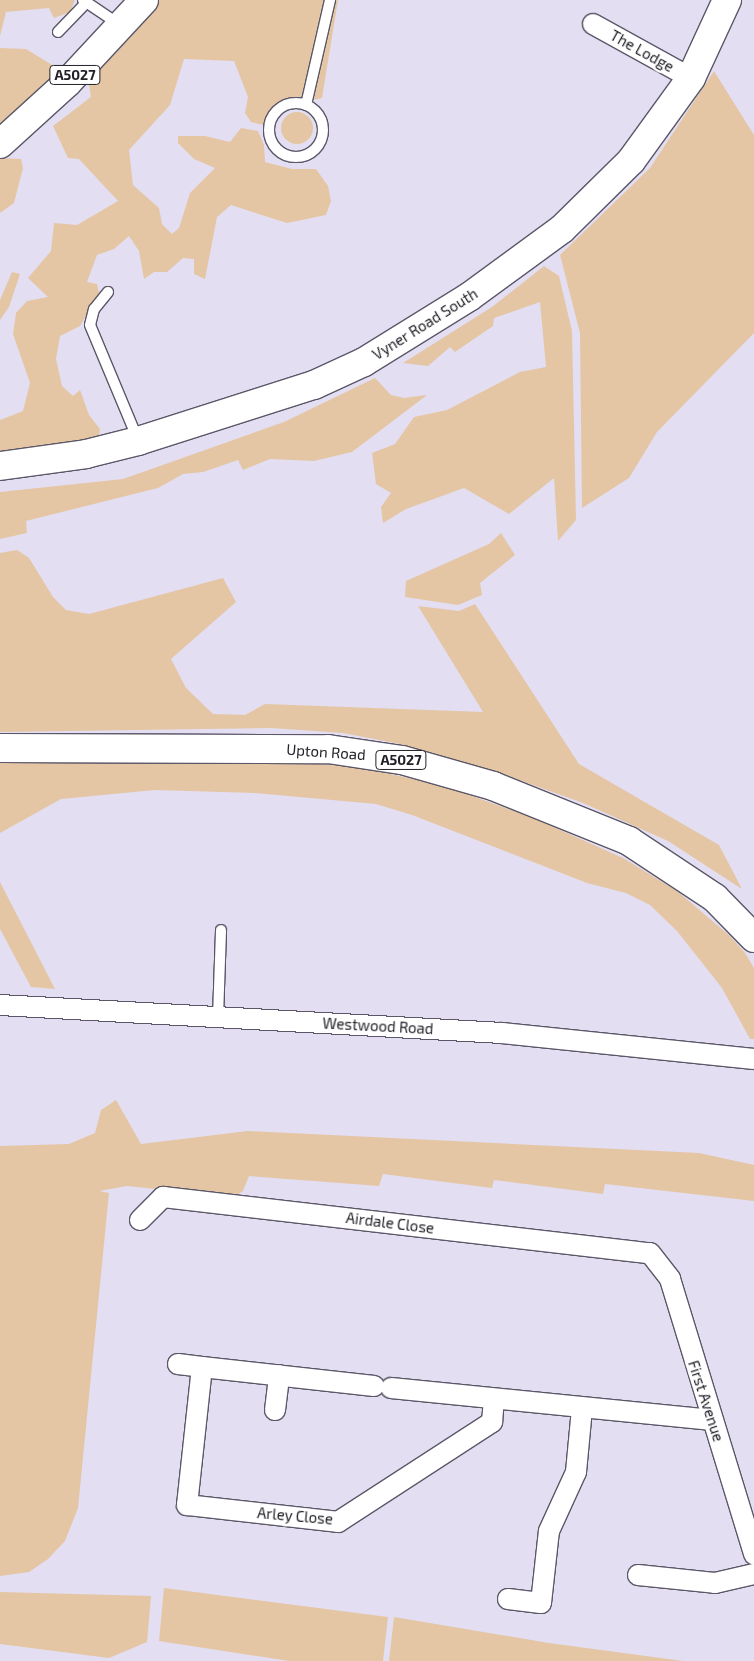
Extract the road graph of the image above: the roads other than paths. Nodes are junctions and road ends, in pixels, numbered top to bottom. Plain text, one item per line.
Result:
1 (144, 0) edge
2 (330, 0) edge
3 (727, 0) edge
4 (85, 1) edge
5 (592, 24) dead end
6 (120, 26) junction
7 (58, 32) dead end
8 (691, 78) junction
9 (306, 105) junction
10 (0, 144) edge
11 (108, 292) dead end
12 (138, 441) junction
13 (0, 466) edge
14 (0, 748) edge
15 (221, 930) dead end
16 (754, 938) edge
17 (0, 1005) edge
18 (218, 1017) junction
19 (754, 1059) edge
20 (140, 1220) dead end
21 (650, 1253) joint
22 (178, 1364) dead end
23 (202, 1367) junction
24 (279, 1376) junction
25 (494, 1400) junction
26 (582, 1408) junction
27 (275, 1410) dead end
28 (712, 1420) junction
29 (754, 1554) edge
30 (754, 1574) edge
31 (638, 1575) dead end
32 (508, 1599) dead end

1 - 6 main road, A5027
2 - 9 lane
3 - 8 main road, Vyner Road South
4 - 6 lane
4 - 7 lane
5 - 8 street, The Lodge
6 - 10 main road, A5027
8 - 12 main road, Vyner Road South
9 - 9 lane
11 - 12 lane
12 - 13 main road, Vyner Road South
14 - 16 main road, Upton Road / A5027
15 - 18 lane
17 - 18 street, Westwood Road
18 - 19 street, Westwood Road
20 - 21 street, Airdale Close
21 - 28 street, First Avenue
22 - 23 street
23 - 24 street
23 - 25 street, Arley Close
24 - 25 street
24 - 27 street
25 - 26 street
26 - 28 street
26 - 32 street
28 - 29 street, First Avenue
30 - 31 street

